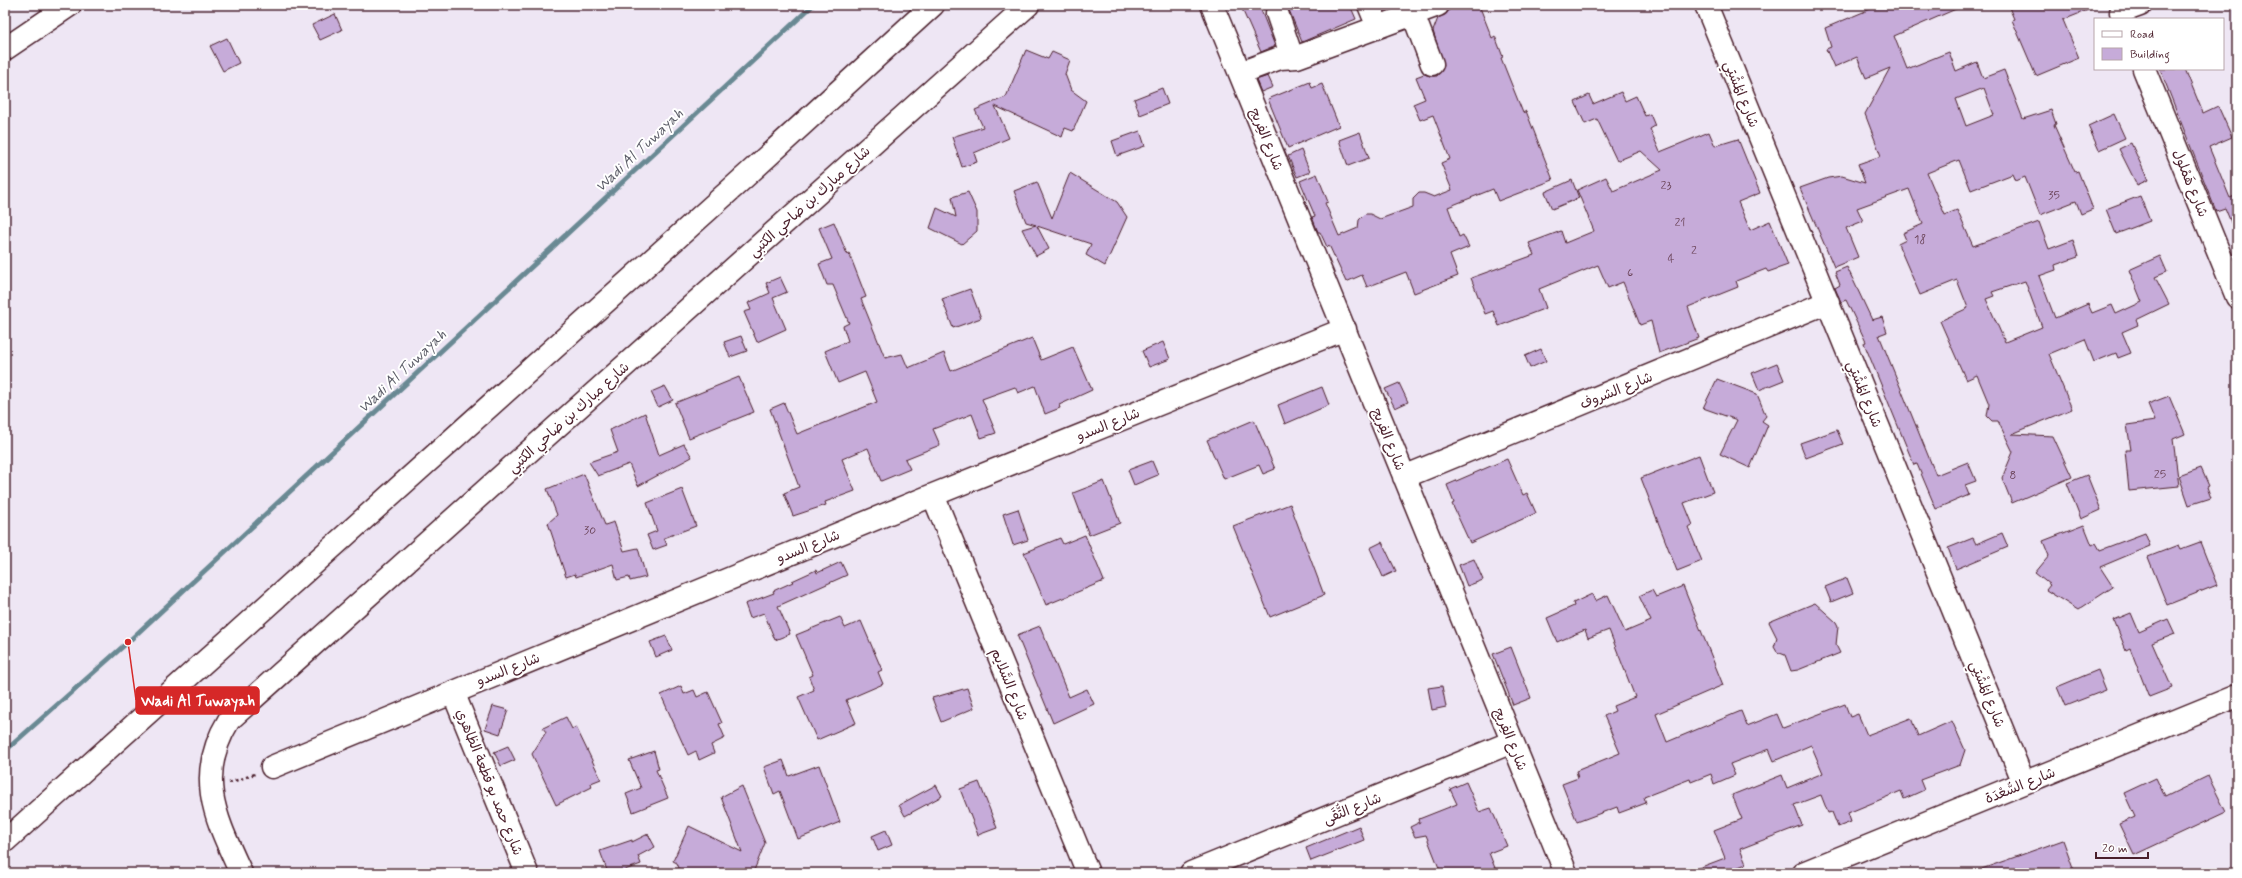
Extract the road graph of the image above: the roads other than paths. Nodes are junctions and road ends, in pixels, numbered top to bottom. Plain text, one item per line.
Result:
1 (70, 5) edge
2 (933, 5) edge
3 (1028, 5) edge
4 (1212, 5) edge
5 (1369, 5) edge
6 (1438, 5) edge
7 (1706, 5) edge
8 (1276, 13) dead end
9 (1413, 14) junction
10 (1378, 27) junction
11 (5, 49) edge
12 (1292, 57) junction
13 (1432, 64) dead end
14 (2144, 70) edge
15 (1240, 73) junction
16 (2237, 297) edge
17 (1828, 302) junction
18 (1345, 329) junction
19 (1404, 477) junction
20 (933, 495) junction
21 (453, 692) junction
22 (2237, 696) edge
23 (1512, 742) junction
24 (272, 767) road end
25 (2024, 783) junction
26 (5, 841) edge
27 (1198, 872) edge
28 (242, 873) edge
29 (528, 873) edge
30 (1088, 873) edge
31 (1566, 873) edge
32 (1803, 873) edge

1 - 11 street
2 - 26 street
3 - 28 street, شارع مبارك بن ضاحي الكتبي
4 - 15 street, شارع الفِريج
5 - 10 street
6 - 9 street
7 - 17 street, شارع المُشْتِي
8 - 12 street
9 - 10 street
9 - 13 street
10 - 12 street
12 - 15 street
14 - 16 street, شارع هَمْلول
15 - 18 street, شارع الفِريج
17 - 19 street, شارع الشروف
17 - 25 street, شارع المُشْتِي
18 - 19 street, شارع الفِريج
18 - 20 street, شارع السدو
19 - 23 street, شارع الفِريج
20 - 21 street, شارع السدو
20 - 30 street, شارع السَّلايم
21 - 24 street, شارع السدو
21 - 29 street, شارع حمد بو قطعة الظاهري
22 - 25 street, شارع السُّعْدَة
23 - 27 street, شارع التُّقَى
23 - 31 street, شارع الفِريج
25 - 32 street, شارع السُّعْدَة

